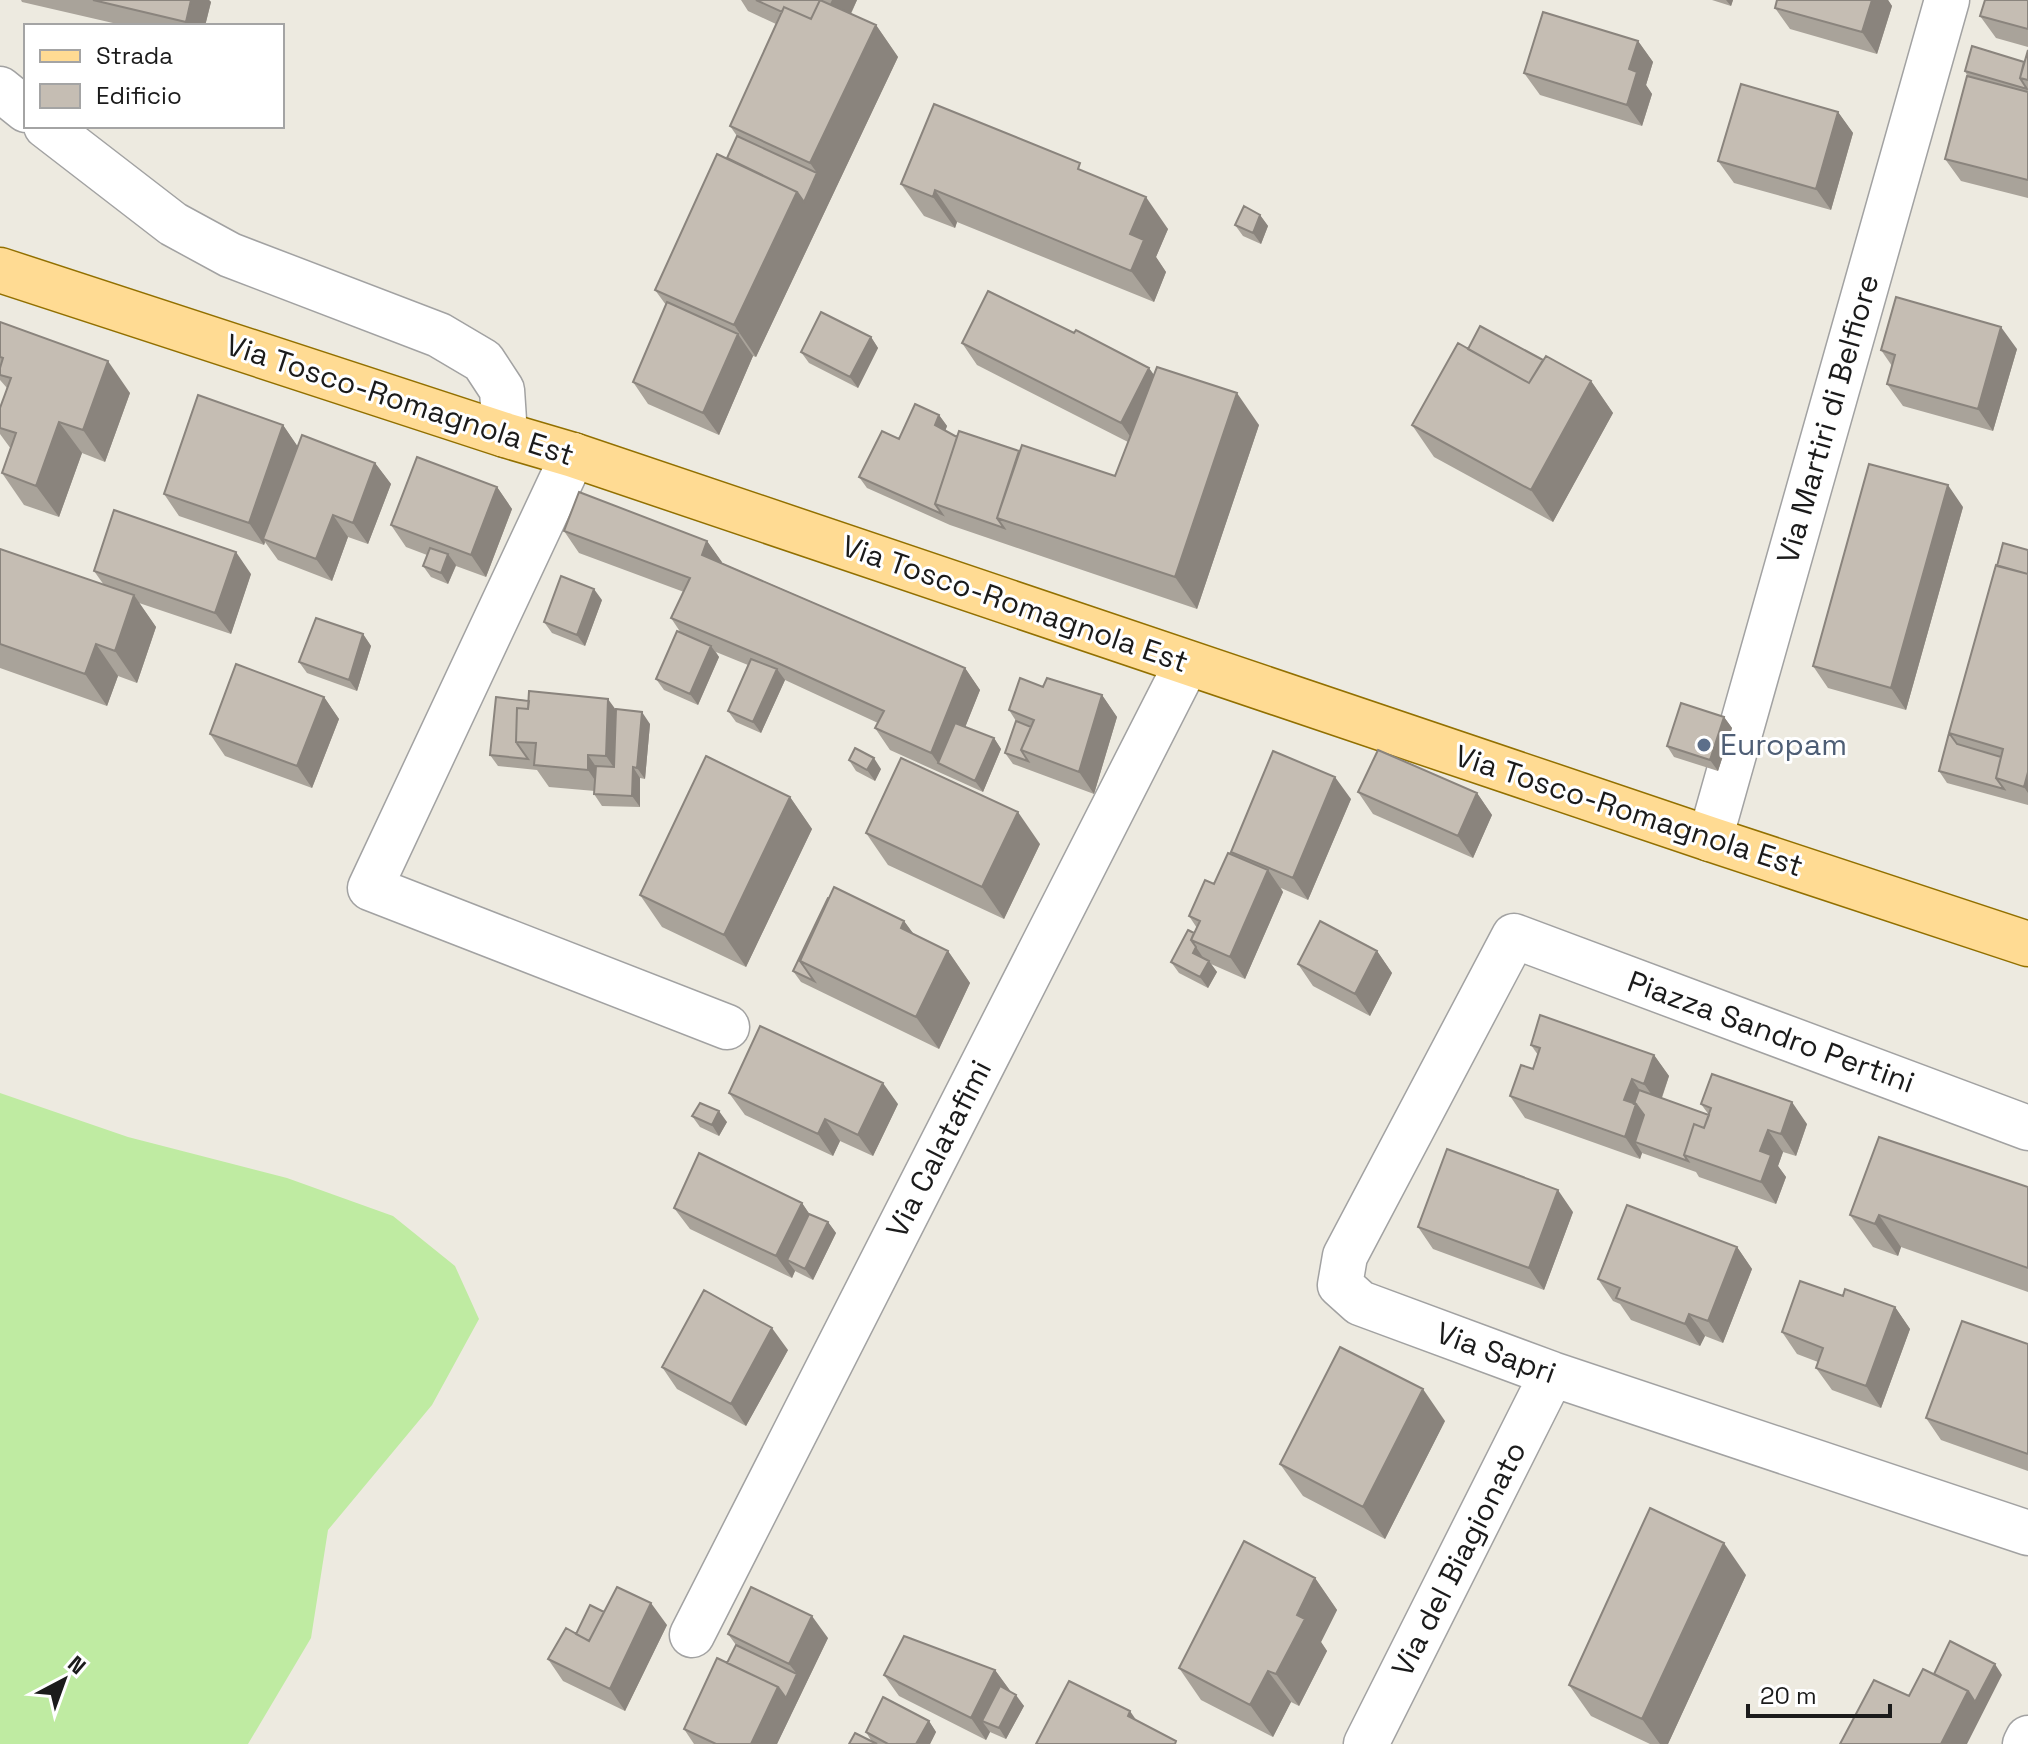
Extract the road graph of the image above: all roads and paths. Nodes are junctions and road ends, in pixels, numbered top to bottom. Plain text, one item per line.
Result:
1 (1947, 0) edge
2 (0, 89) edge
3 (24, 108) edge
4 (49, 128) edge
5 (0, 270) edge
6 (505, 435) junction
7 (573, 455) junction
8 (1187, 663) junction
9 (1710, 839) junction
10 (2007, 926) edge
11 (1514, 936) joint
12 (2028, 944) edge
13 (727, 1027) dead end
14 (2028, 1128) edge
15 (1552, 1374) junction
16 (2028, 1533) edge
17 (692, 1635) dead end
18 (2028, 1738) edge
19 (1366, 1744) edge
20 (2025, 1744) edge

1 - 9 street, Via Martiri di Belfiore
2 - 3 street
4 - 6 street
5 - 6 main road, Via Tosco-Romagnola Est
6 - 7 main road, Via Tosco-Romagnola Est
7 - 8 main road, Via Tosco-Romagnola Est
7 - 13 street
8 - 9 main road, Via Tosco-Romagnola Est
8 - 17 street, Via Calatafimi
9 - 10 main road, Via Tosco-Romagnola Est
10 - 12 main road, Via Tosco-Romagnola Est
11 - 14 street, Piazza Sandro Pertini
11 - 15 street, Via Sapri
15 - 16 street, Via Sapri
15 - 19 street, Via del Biagionato
18 - 20 street

